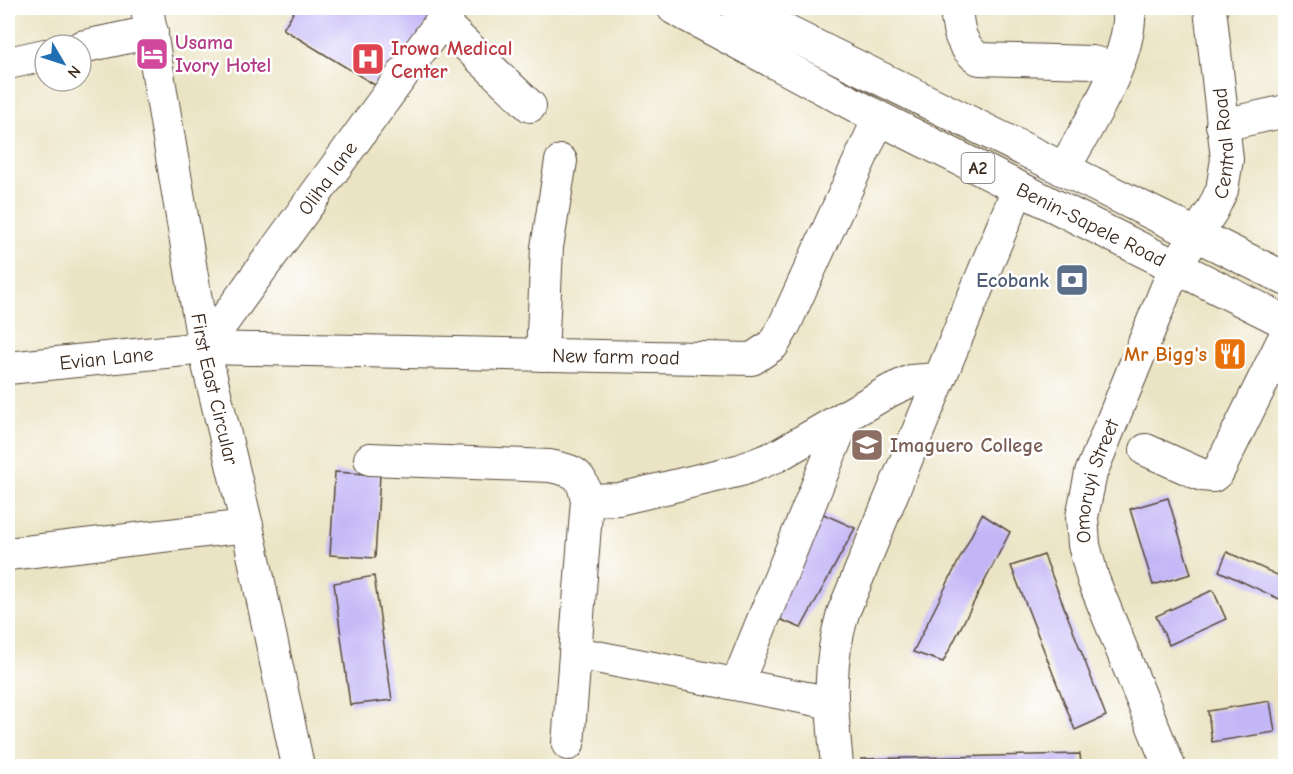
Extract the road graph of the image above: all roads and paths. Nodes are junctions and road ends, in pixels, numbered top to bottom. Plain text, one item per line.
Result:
1 (674, 8) edge
2 (738, 8) edge
3 (956, 8) edge
4 (1129, 8) edge
5 (1210, 8) edge
6 (446, 14) edge
7 (149, 20) edge
8 (93, 42) edge
9 (33, 58) edge
10 (8, 63) edge
11 (1115, 67) junction
12 (530, 106) dead end
13 (1286, 111) edge
14 (879, 118) junction
15 (1222, 125) junction
16 (561, 161) dead end
17 (1063, 170) junction
18 (1018, 189) junction
19 (1194, 235) junction
20 (1175, 267) junction
21 (1286, 279) edge
22 (1286, 322) edge
23 (1286, 334) edge
24 (204, 348) junction
25 (542, 355) junction
26 (8, 368) edge
27 (938, 379) junction
28 (844, 417) junction
29 (1146, 450) dead end
30 (370, 459) dead end
31 (587, 500) junction
32 (247, 526) junction
33 (8, 554) edge
34 (576, 653) junction
35 (737, 684) junction
36 (832, 703) junction
37 (568, 744) dead end
38 (298, 766) edge
39 (837, 766) edge
40 (1169, 766) edge

1 - 14 highway, Benin-Sapele Road / A2
2 - 17 highway, Benin-Sapele Road / A2
3 - 11 street
4 - 11 street
5 - 15 street, Central Road
6 - 12 street
6 - 24 street, Oliha lane
7 - 8 street
7 - 24 street, First East Circular
9 - 10 street
11 - 17 street
13 - 15 street
14 - 18 highway, Benin-Sapele Road / A2
14 - 25 street, New farm road
15 - 19 street, Central Road
16 - 25 street
17 - 19 highway, Benin-Sapele Road / A2
18 - 20 highway, Benin-Sapele Road / A2
18 - 27 street
19 - 20 street, Omoruyi Street
19 - 21 highway, Benin-Sapele Road / A2
20 - 22 highway, Benin-Sapele Road / A2
20 - 40 street, Omoruyi Street
23 - 29 street
24 - 25 street, New farm road
24 - 26 street, Evian Lane
24 - 32 street, First East Circular
27 - 28 street
27 - 36 street
28 - 31 street
28 - 35 street
30 - 31 street
31 - 34 street
32 - 33 street
32 - 38 street, First East Circular
34 - 35 street
34 - 37 street
35 - 36 street
36 - 39 street

